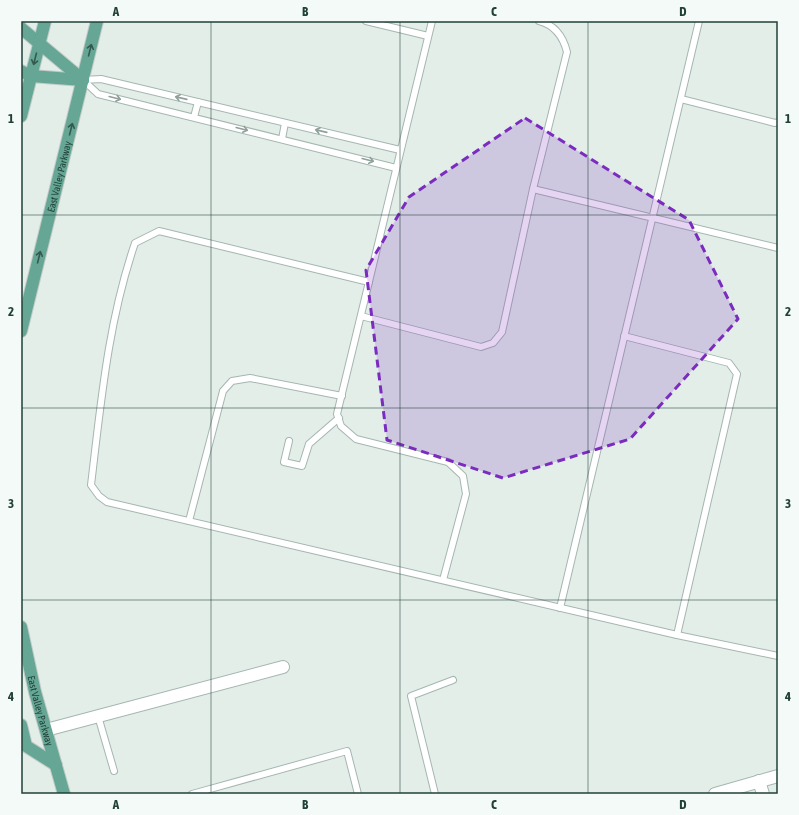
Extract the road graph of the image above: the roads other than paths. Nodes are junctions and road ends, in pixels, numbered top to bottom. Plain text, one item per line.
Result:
1 (44, 21) edge
2 (97, 21) edge
3 (366, 21) edge
4 (432, 21) edge
5 (539, 21) edge
6 (699, 21) edge
7 (21, 28) edge
8 (428, 36) junction
9 (39, 42) junction
10 (26, 74) edge
11 (83, 80) junction
12 (681, 99) junction
13 (198, 102) junction
14 (21, 116) edge
15 (194, 118) junction
16 (778, 122) edge
17 (285, 123) junction
18 (282, 138) junction
19 (400, 150) junction
20 (396, 168) junction
21 (533, 189) junction
22 (652, 218) junction
23 (778, 248) edge
24 (369, 282) junction
25 (361, 316) junction
26 (21, 331) edge
27 (624, 336) junction
28 (342, 396) junction
29 (339, 418) junction
30 (289, 441) dead end
31 (189, 521) junction
32 (443, 580) junction
33 (560, 608) junction
34 (21, 627) edge
35 (677, 635) junction
36 (778, 656) edge
37 (283, 667) dead end
38 (453, 680) dead end
39 (98, 716) junction
40 (21, 725) edge
41 (46, 730) junction
42 (56, 765) junction
43 (114, 771) dead end
44 (778, 776) edge
45 (759, 781) junction
46 (64, 794) edge
47 (192, 794) edge
48 (358, 794) edge
49 (435, 794) edge
50 (715, 794) edge
51 (763, 794) edge

1 - 9 main road
11 -> 2 main road, East Valley Parkway
3 - 8 lane
4 - 8 lane
5 - 21 lane
6 - 12 lane
7 - 9 main road
8 - 19 lane
9 -> 10 main road
9 - 11 main road
10 - 11 main road
10 - 14 main road
13 -> 11 lane
11 -> 15 lane
26 -> 11 main road, East Valley Parkway
12 - 16 lane
12 - 22 lane
13 - 15 lane
13 - 17 lane
15 -> 18 lane
17 - 18 lane
19 -> 17 lane
18 -> 20 lane
19 - 20 lane
20 - 24 lane
21 - 22 lane
21 - 25 lane
22 - 23 lane
22 - 27 lane
24 - 25 lane
24 - 31 lane
25 - 28 lane
27 - 33 lane
27 - 35 lane
28 - 29 lane
28 - 31 lane
29 - 30 lane
29 - 32 lane
31 - 32 lane
32 - 33 lane
33 - 35 lane
34 - 41 main road, East Valley Parkway
35 - 36 lane
37 - 39 street
38 - 49 lane
39 - 41 street
39 - 43 lane
40 - 42 main road
41 - 42 main road, East Valley Parkway
42 - 46 main road, East Valley Parkway
44 - 45 street
45 - 50 street
45 - 51 street
47 - 48 lane

